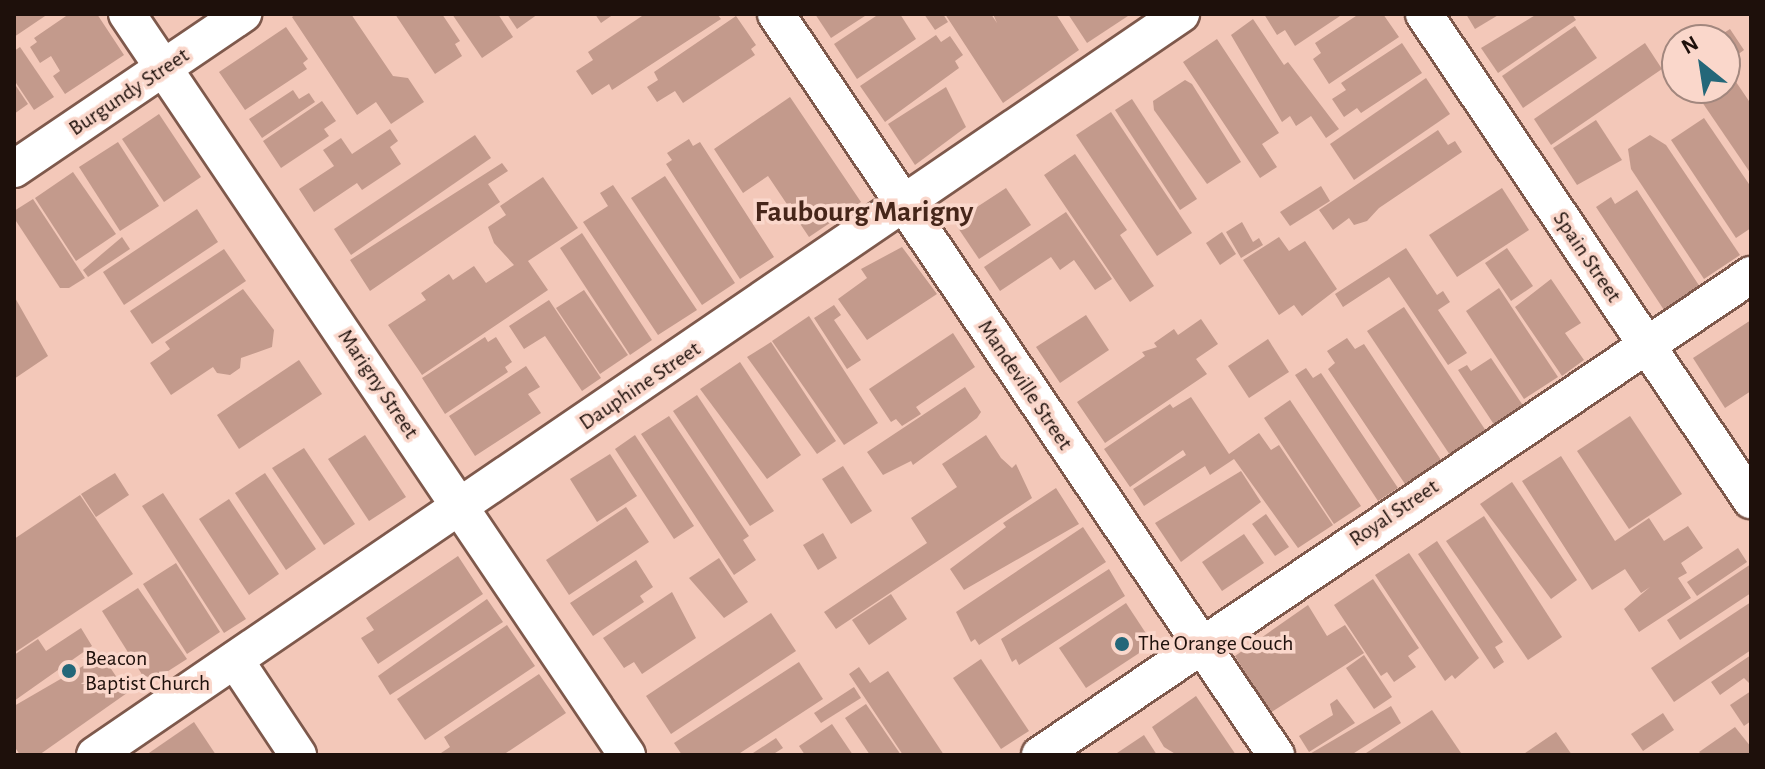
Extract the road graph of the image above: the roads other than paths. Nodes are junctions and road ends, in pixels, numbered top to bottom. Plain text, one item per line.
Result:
1 (127, 14) edge
2 (243, 14) edge
3 (776, 14) edge
4 (1181, 14) edge
5 (1424, 14) edge
6 (164, 68) junction
7 (14, 169) edge
8 (905, 207) junction
9 (1751, 275) edge
10 (1645, 344) junction
11 (1751, 500) edge
12 (462, 507) junction
13 (1200, 644) junction
14 (235, 660) junction
15 (95, 755) edge
16 (298, 755) edge
17 (627, 755) edge
18 (1040, 755) edge
19 (1276, 755) edge

1 - 6 street, Marigny Street
2 - 6 street, Burgundy Street
3 - 8 street, Mandeville Street
4 - 8 street, Dauphine Street
5 - 10 street, Spain Street
6 - 7 street, Burgundy Street
6 - 12 street, Marigny Street
8 - 12 street, Dauphine Street
8 - 13 street, Mandeville Street
9 - 10 street, Royal Street
10 - 11 street, Spain Street
10 - 13 street, Royal Street
12 - 14 street, Dauphine Street
12 - 17 street, Marigny Street
13 - 18 street, Royal Street
13 - 19 street, Mandeville Street
14 - 15 street, Dauphine Street
14 - 16 street

